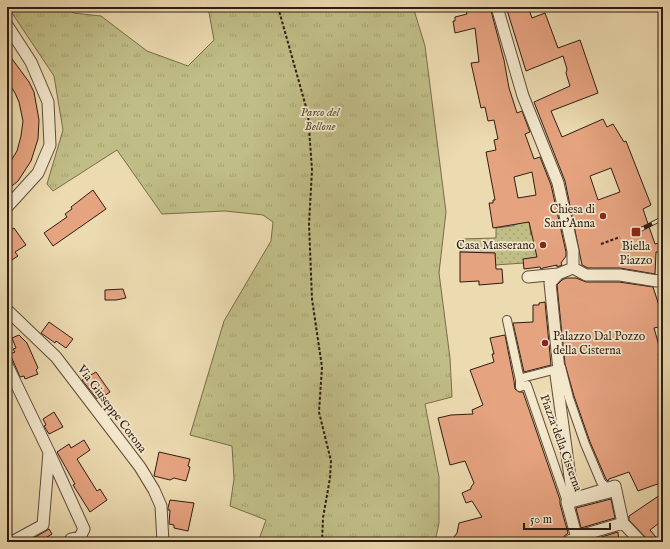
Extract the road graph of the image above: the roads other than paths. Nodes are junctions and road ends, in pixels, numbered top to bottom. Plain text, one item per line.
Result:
1 (497, 7) edge
2 (7, 25) edge
3 (7, 207) edge
4 (573, 268) junction
5 (558, 274) junction
6 (528, 277) dead end
7 (660, 280) edge
8 (663, 291) edge
9 (7, 310) edge
10 (507, 320) dead end
11 (7, 365) edge
12 (557, 372) junction
13 (520, 380) junction
14 (49, 452) junction
15 (611, 486) junction
16 (571, 500) junction
17 (623, 523) junction
18 (71, 539) dead end
19 (574, 540) edge
20 (12, 542) edge
21 (163, 542) edge
22 (641, 542) edge

1 - 4 street
2 - 3 street
4 - 5 street
4 - 7 street
5 - 6 street
5 - 12 street
7 - 8 street
9 - 21 street, Via Giuseppe Corona
10 - 13 street
11 - 14 street
12 - 13 street
12 - 15 street, Piazza della Cisterna
12 - 16 street, Piazza della Cisterna
13 - 16 street, Piazza della Cisterna
14 - 18 street
14 - 20 street
15 - 16 street, Piazza della Cisterna
15 - 17 street
16 - 19 street
17 - 19 street
17 - 22 street

